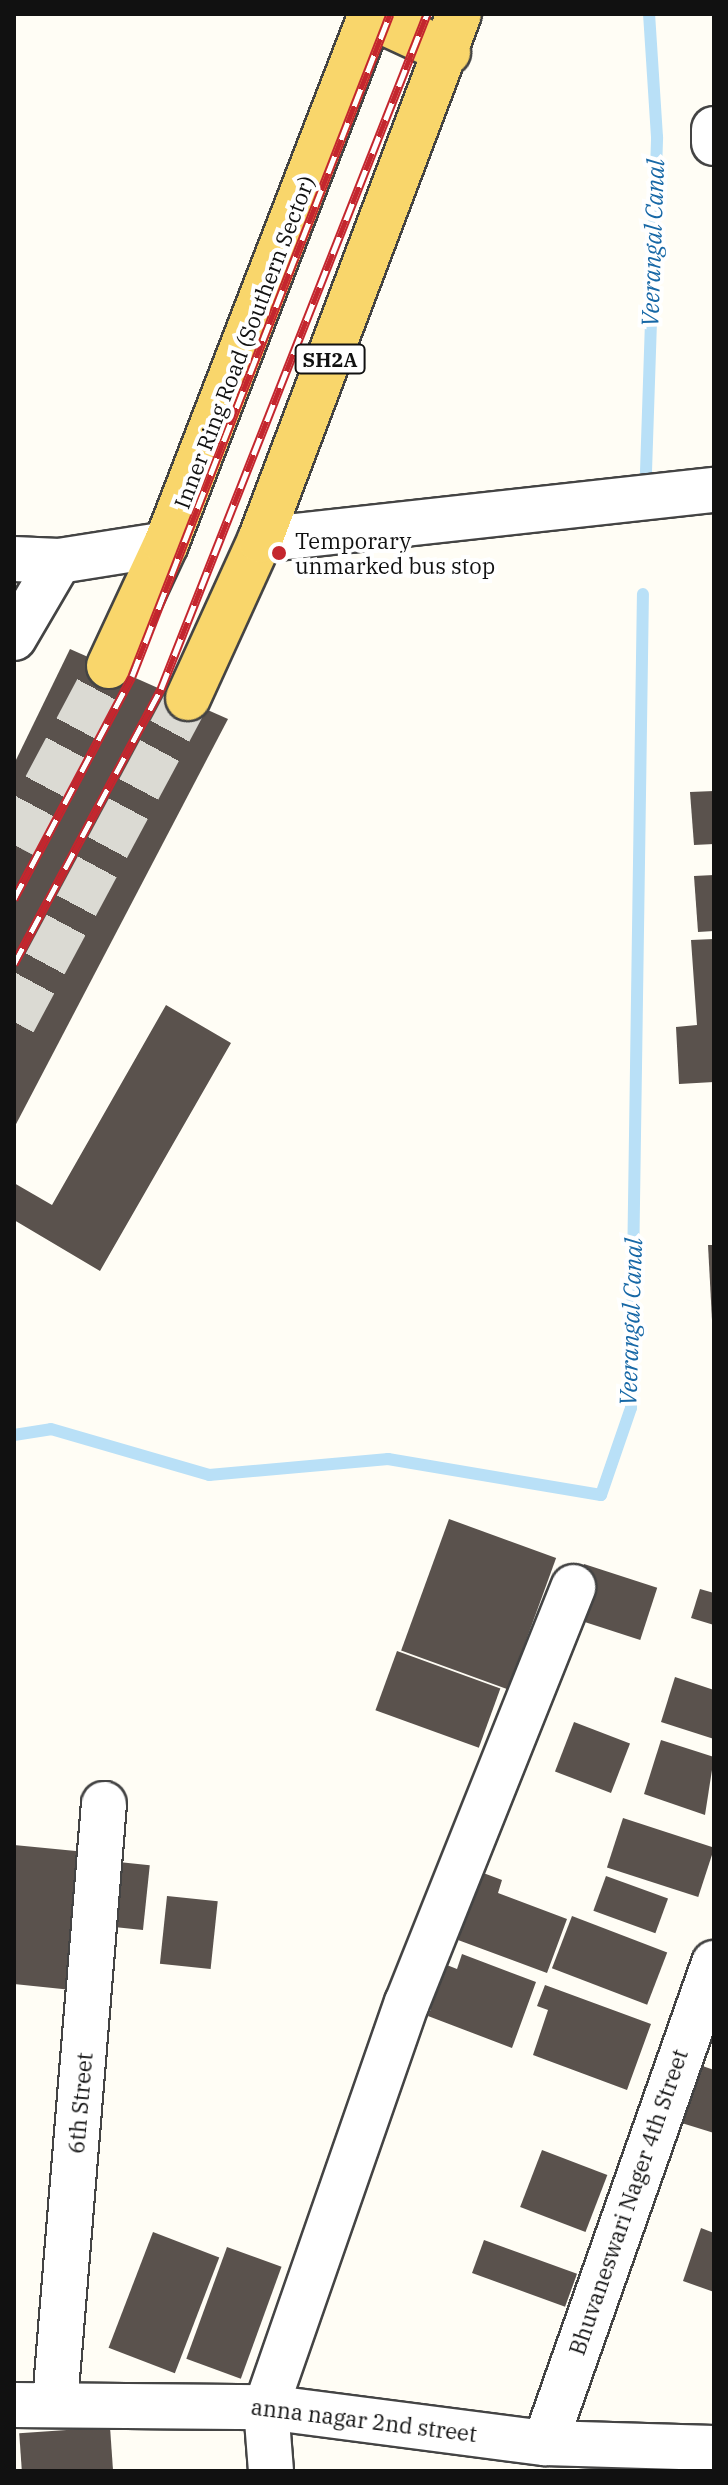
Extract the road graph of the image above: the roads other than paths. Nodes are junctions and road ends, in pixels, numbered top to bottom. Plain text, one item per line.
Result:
1 (370, 15) edge
2 (454, 33) edge
3 (714, 129) edge
4 (714, 143) edge
5 (711, 490) edge
6 (260, 540) junction
7 (166, 544) junction
8 (14, 559) edge
9 (59, 561) junction
10 (14, 638) edge
11 (109, 666) tunnel mouth
12 (188, 698) tunnel mouth
13 (573, 1587) dead end
14 (104, 1804) dead end
15 (714, 1963) edge
16 (34, 2404) edge
17 (266, 2407) junction
18 (714, 2448) edge
19 (540, 2451) edge
20 (271, 2471) edge

1 - 2 main road
1 - 7 main road, Inner Ring Road (Southern Sector)
2 - 6 main road, SH2A
3 - 4 street
5 - 6 street
6 - 12 main road, SH2A
7 - 9 street
7 - 11 main road, Inner Ring Road (Southern Sector)
8 - 9 street
9 - 10 street
13 - 17 street
14 - 16 street, 6th Street
15 - 19 street, Bhuvaneswari Nager 4th Street
16 - 17 street, anna nagar 2nd street
17 - 19 street, anna nagar 2nd street
17 - 20 street
18 - 19 street, anna nagar 2nd street

